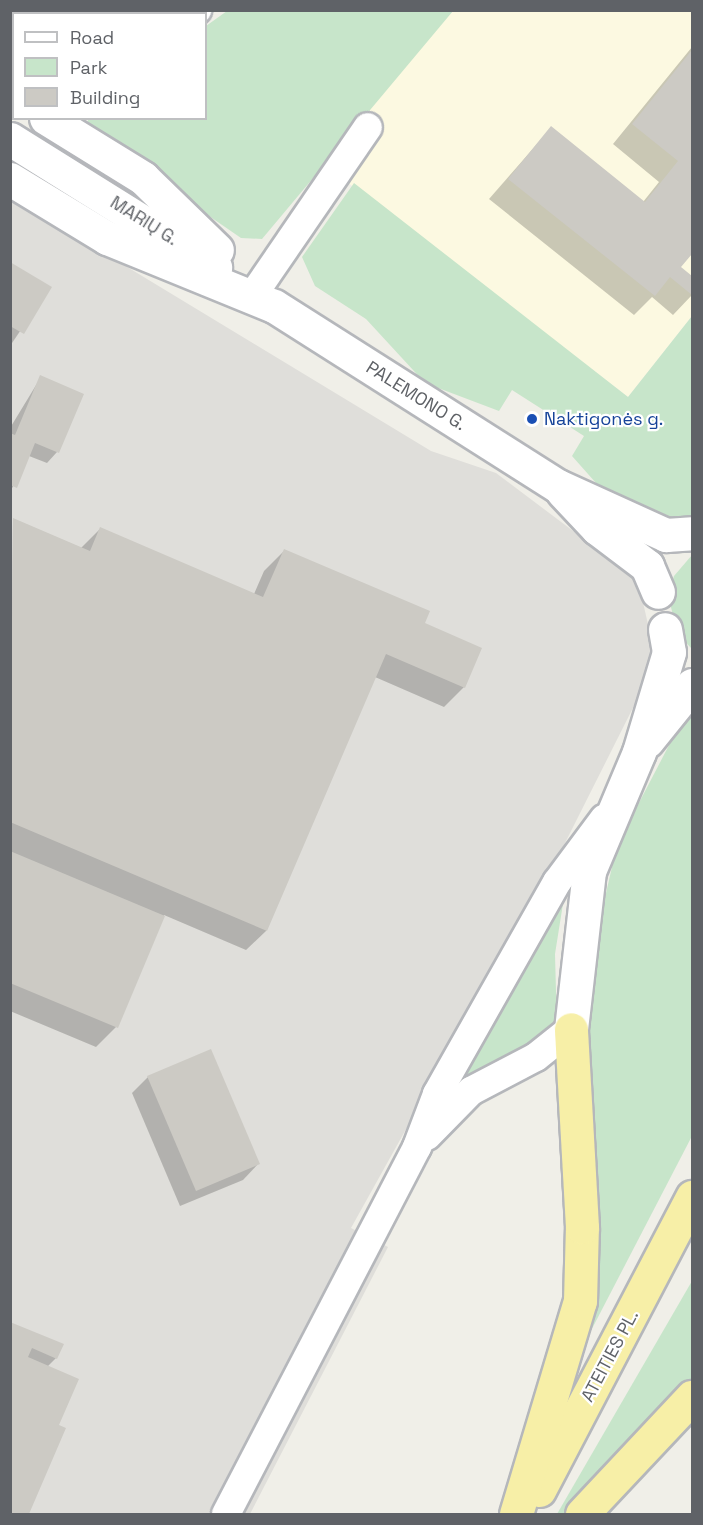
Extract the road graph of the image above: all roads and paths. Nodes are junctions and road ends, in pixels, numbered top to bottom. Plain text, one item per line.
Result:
1 (52, 120) edge
2 (368, 127) dead end
3 (10, 139) edge
4 (10, 179) edge
5 (266, 297) junction
6 (558, 486) junction
7 (693, 535) edge
8 (658, 592) junction
9 (665, 629) junction
10 (693, 659) edge
11 (693, 686) edge
12 (639, 752) junction
13 (610, 810) junction
14 (571, 1029) junction
15 (417, 1147) junction
16 (693, 1197) edge
17 (693, 1397) edge
18 (226, 1515) edge
19 (516, 1515) edge
20 (526, 1515) edge
21 (582, 1515) edge

1 - 5 street, PALEMONO G.
2 - 5 street
3 - 5 street, MARIŲ G.
4 - 5 street, PALEMONO G.
5 - 6 street, PALEMONO G.
6 - 7 street, PALEMONO G.
6 - 8 street, PALEMONO G.
7 - 8 street
8 - 9 street, PALEMONO G.
9 - 10 street
9 - 12 street, PALEMONO G.
11 - 12 street
12 - 13 street
13 - 14 street
13 - 15 street
14 - 15 street
14 - 19 highway
15 - 18 street
16 - 20 highway, ATEITIES PL.
17 - 21 highway

